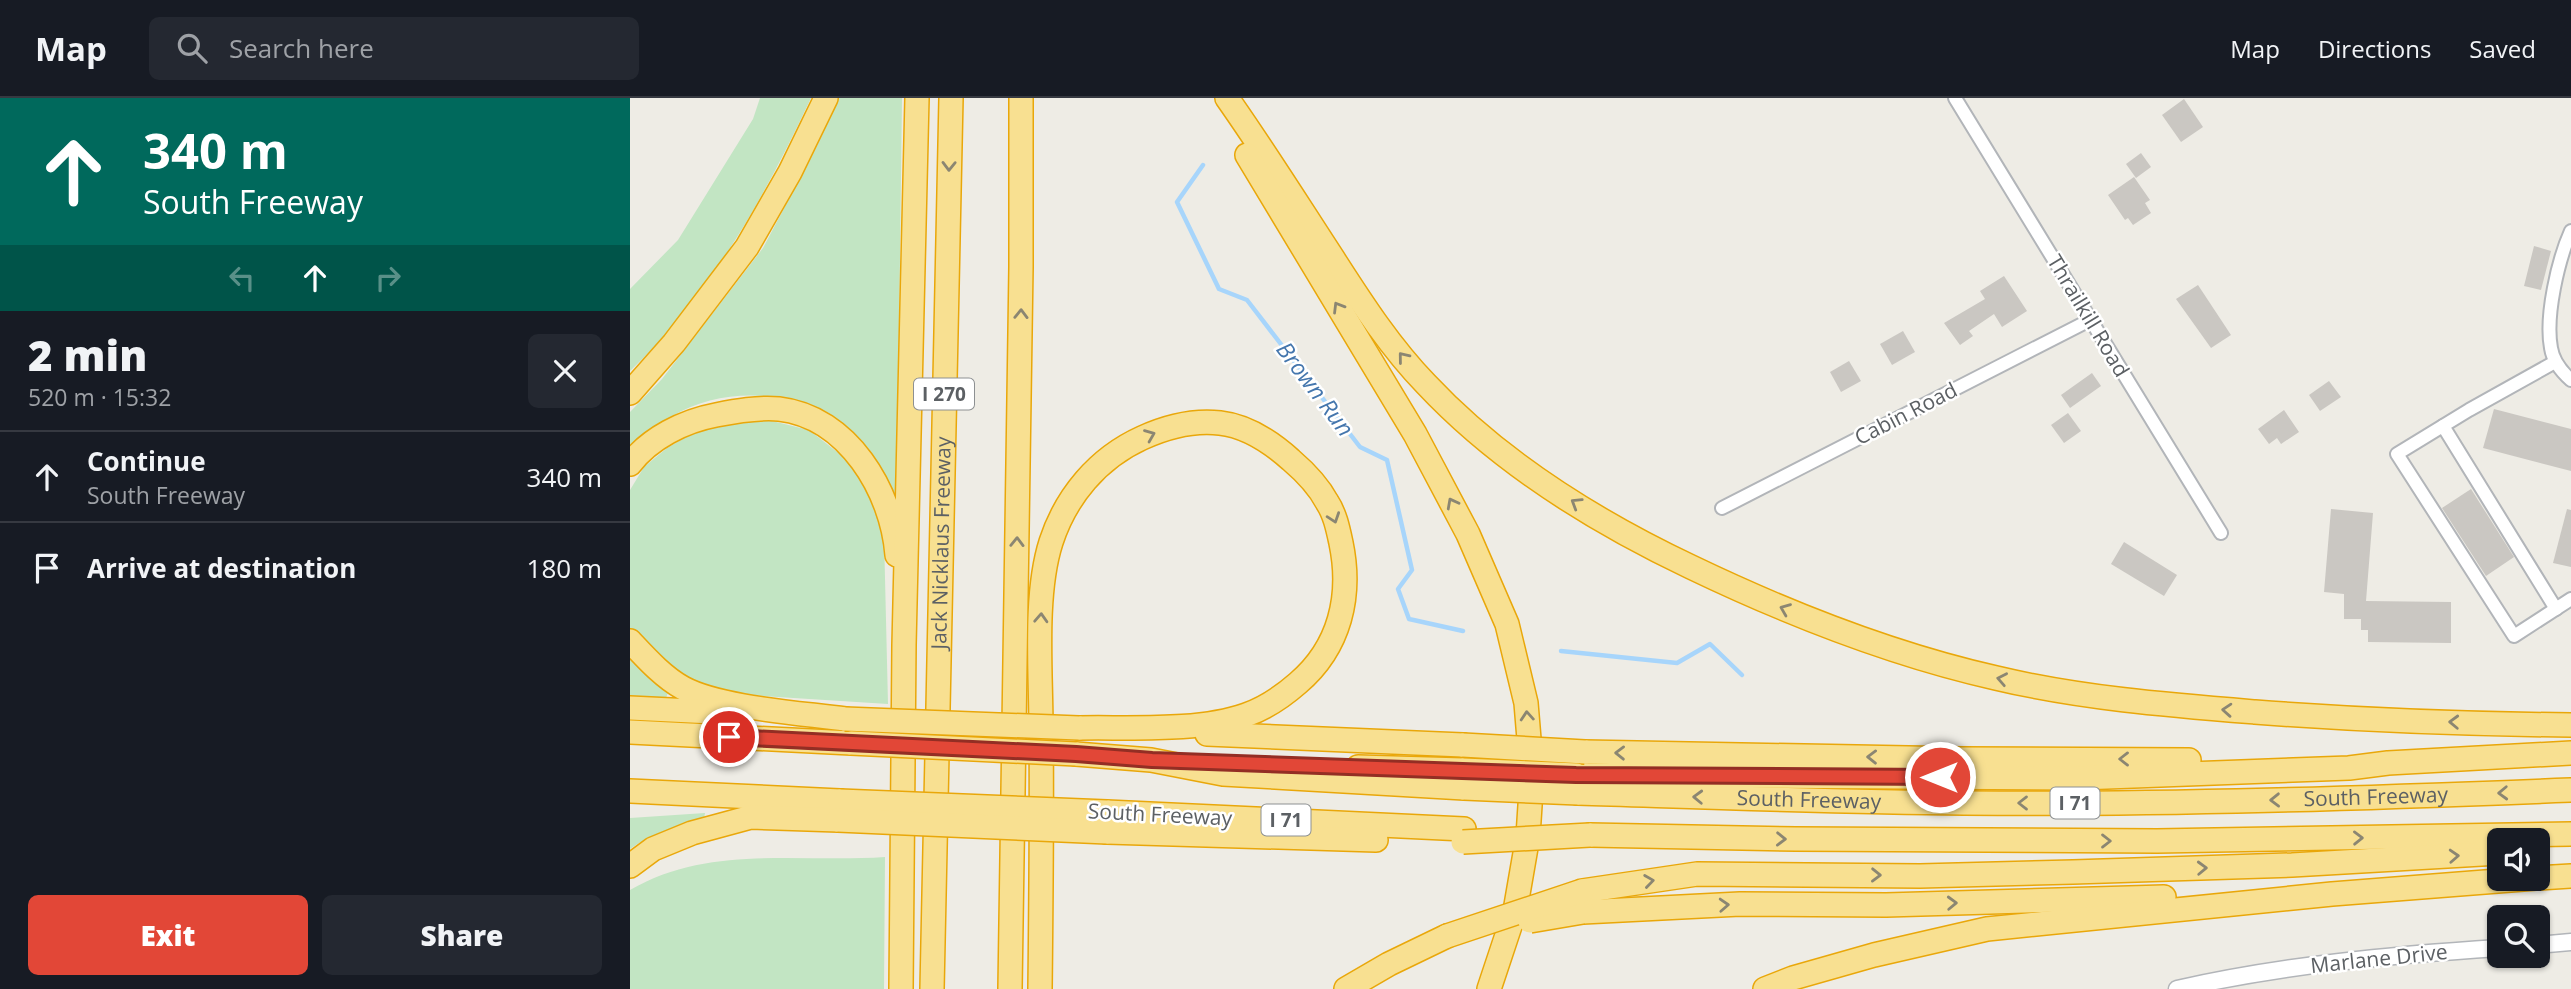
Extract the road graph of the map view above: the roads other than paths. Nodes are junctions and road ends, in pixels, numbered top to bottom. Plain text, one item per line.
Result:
1 (827, 98) edge
2 (917, 98) edge
3 (951, 98) edge
4 (1021, 98) edge
5 (1214, 98) edge
6 (1227, 98) edge
7 (1955, 98) edge
8 (2571, 231) edge
9 (2090, 320) junction
10 (2555, 362) junction
11 (2571, 380) edge
12 (630, 393) edge
13 (2443, 426) junction
14 (630, 464) edge
15 (1722, 508) dead end
16 (2221, 533) dead end
17 (2571, 599) edge
18 (2556, 608) junction
19 (630, 641) edge
20 (904, 645) junction
21 (630, 708) edge
22 (845, 719) junction
23 (2571, 725) edge
24 (1079, 728) junction
25 (630, 733) edge
26 (2571, 753) edge
27 (2388, 763) junction
28 (1577, 784) junction
29 (2571, 790) edge
30 (630, 791) edge
31 (839, 811) junction
32 (2555, 837) edge
33 (2487, 854) edge
34 (630, 866) edge
35 (2571, 876) edge
36 (2550, 877) edge
37 (2487, 882) edge
38 (2332, 894) junction
39 (1582, 902) junction
40 (2571, 942) edge
41 (2550, 944) edge
42 (2487, 949) edge
43 (901, 986) edge
44 (932, 989) edge
45 (1010, 989) edge
46 (1040, 989) edge
47 (1346, 989) edge
48 (1489, 989) edge
49 (1765, 989) edge
50 (2177, 989) edge

1 - 12 highway
2 - 20 highway
3 -> 44 highway, Jack Nicklaus Freeway / I 270
45 -> 4 highway
48 -> 5 highway
23 -> 6 highway
7 - 9 street, Thrailkill Road
8 - 10 street
9 - 15 street, Cabin Road
9 - 16 street, Thrailkill Road
10 - 11 street
10 - 13 street
13 - 18 street
13 - 18 street
14 - 20 highway
17 - 18 street
19 - 22 highway
20 - 43 highway
21 - 22 highway
22 - 24 highway, bridge
27 -> 24 highway, bridge
46 -> 24 highway
25 - 28 highway, South Freeway / I 71, bridge
26 - 27 highway
27 - 28 highway
29 -> 28 highway, South Freeway / I 71
30 - 31 highway, South Freeway / I 71
31 -> 32 highway, South Freeway / I 71, bridge
31 - 34 highway
39 -> 33 highway
35 - 36 highway
37 - 38 highway
39 -> 38 highway
38 - 49 highway
39 - 47 highway, bridge
40 - 41 street
42 - 50 street, Marlane Drive

